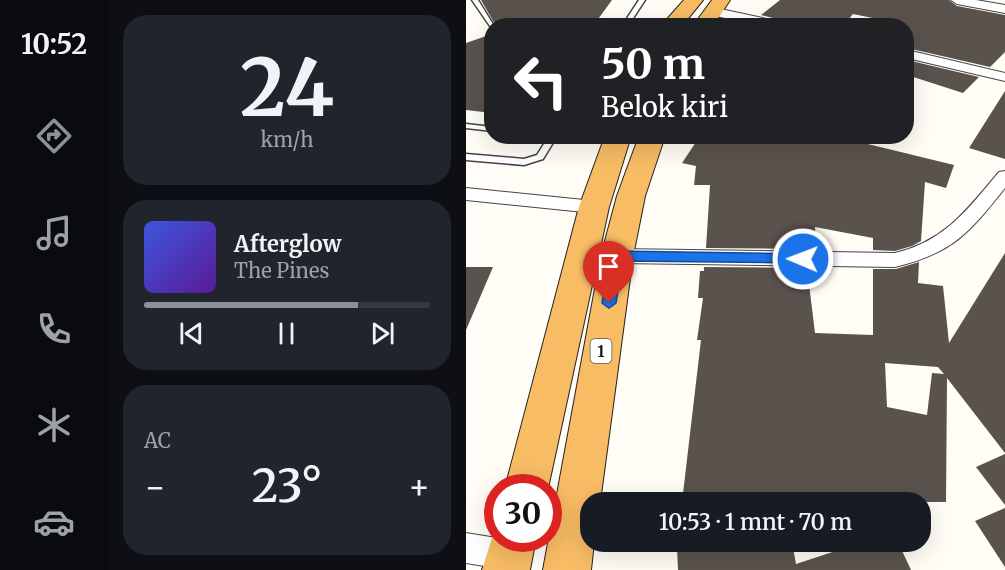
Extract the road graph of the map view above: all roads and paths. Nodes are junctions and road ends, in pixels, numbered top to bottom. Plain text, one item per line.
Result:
1 (475, 0) edge
2 (642, 0) edge
3 (694, 0) edge
4 (957, 0) edge
5 (1004, 9) edge
6 (486, 18) edge
7 (630, 18) edge
8 (679, 18) edge
9 (914, 56) edge
10 (1004, 77) edge
11 (466, 126) edge
12 (484, 128) edge
13 (548, 144) edge
14 (615, 144) edge
15 (649, 144) edge
16 (466, 157) edge
17 (1004, 176) edge
18 (466, 194) edge
19 (594, 207) junction
20 (617, 256) junction
21 (529, 474) edge
22 (567, 570) edge

1 - 6 lane
2 - 7 lane
3 - 8 highway
4 - 5 street
9 - 10 street
11 - 12 lane
13 - 16 lane
14 - 19 highway
15 - 20 highway, 1
17 - 20 street
18 - 19 street
19 - 21 highway
20 - 22 highway, 1

